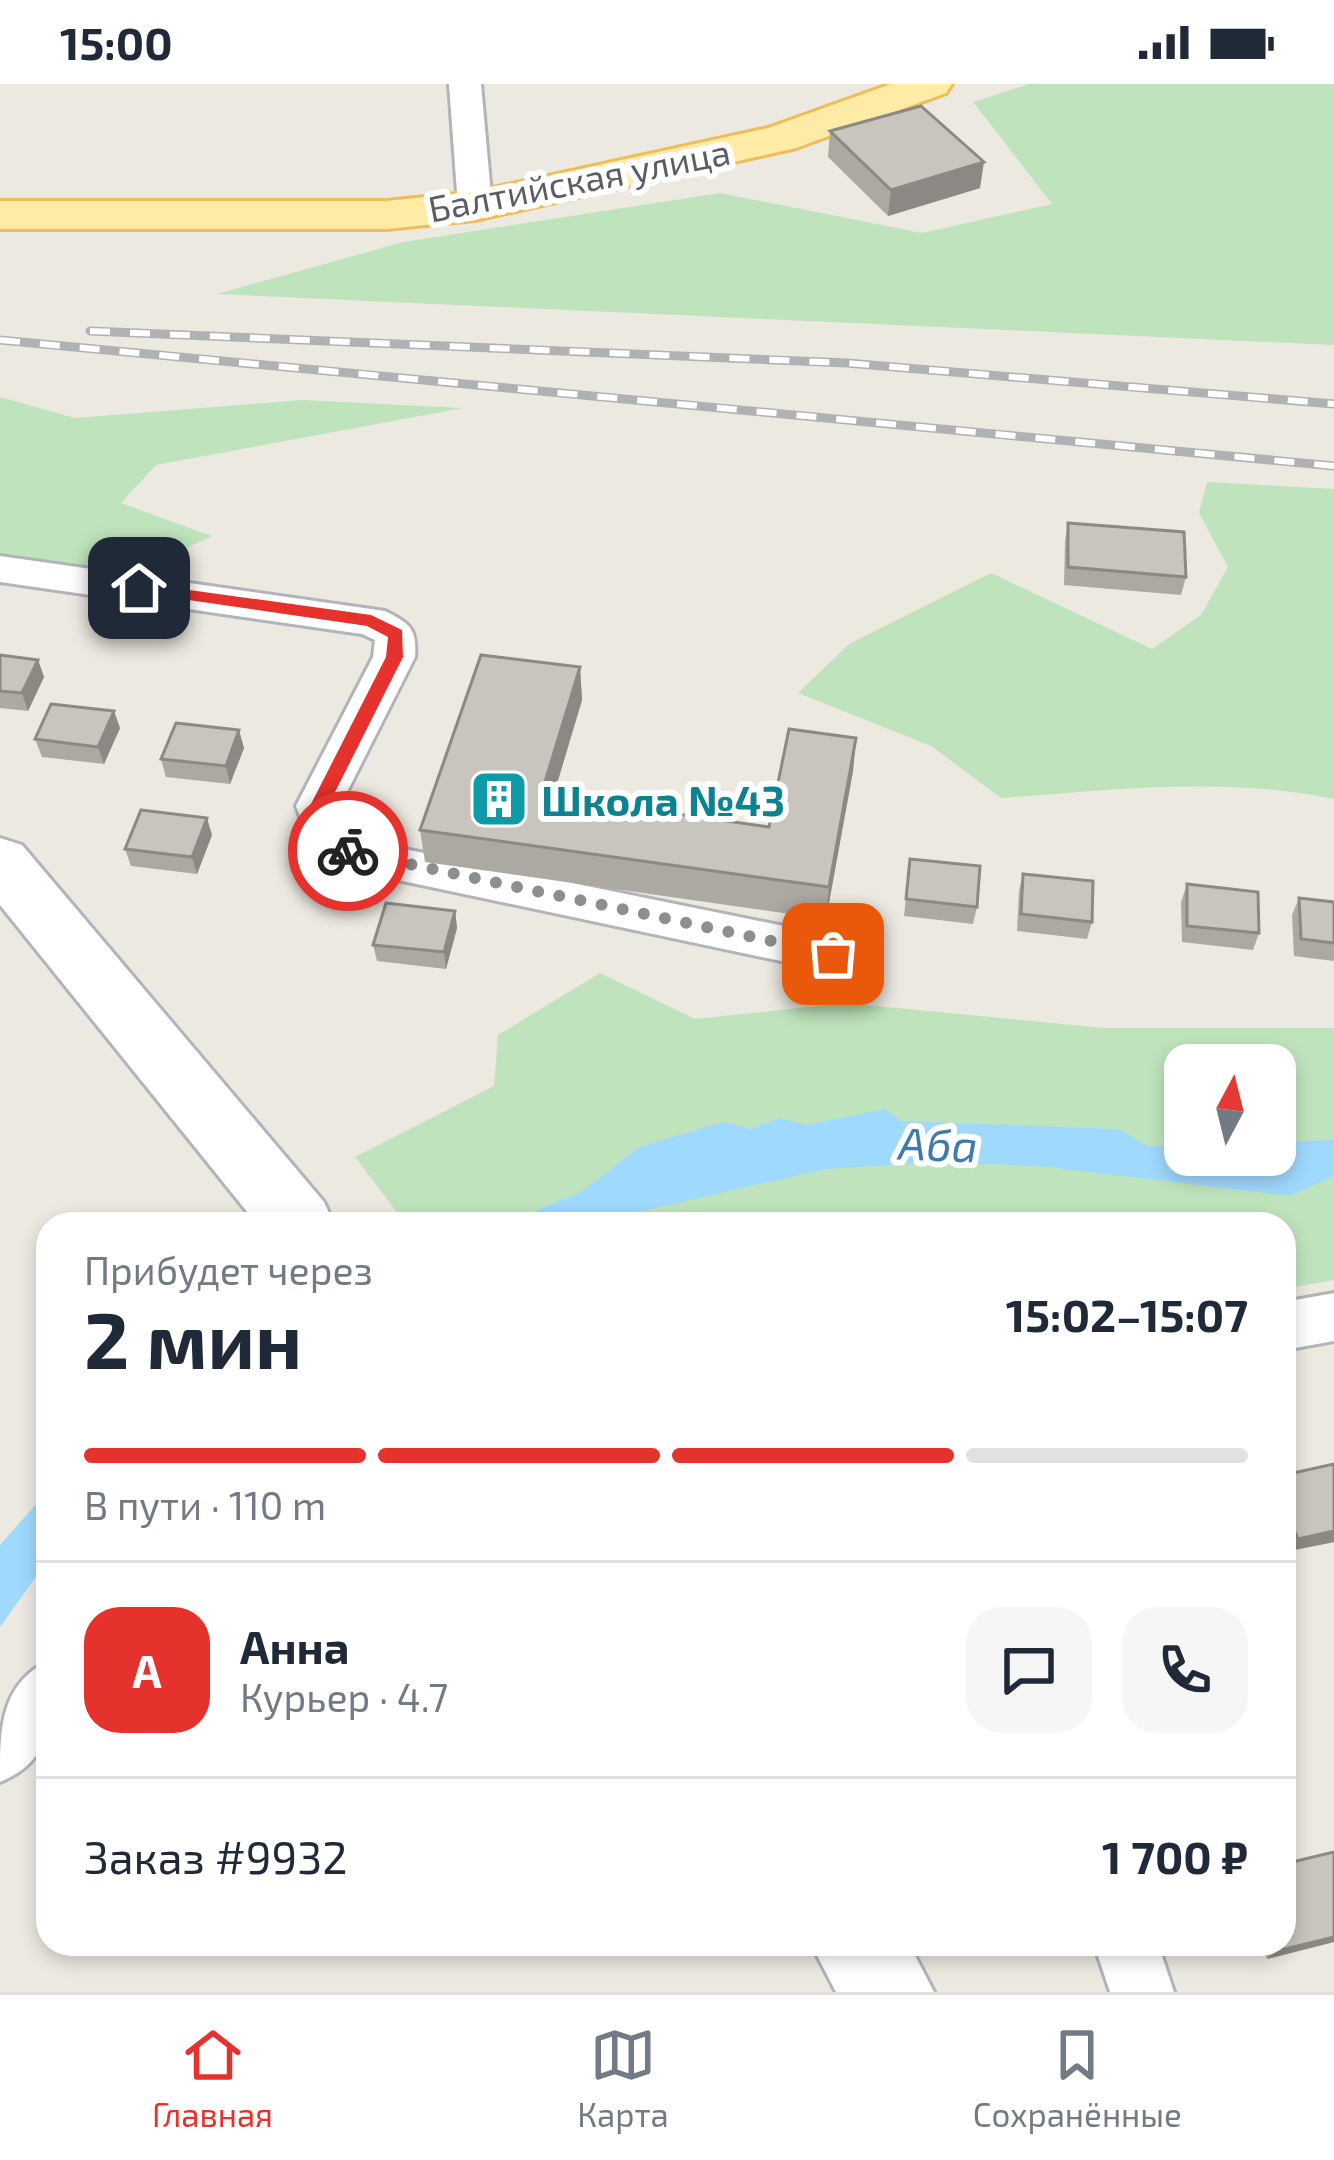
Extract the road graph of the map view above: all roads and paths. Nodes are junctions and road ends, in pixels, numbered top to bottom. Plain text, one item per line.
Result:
1 (465, 84) edge
2 (932, 84) edge
3 (475, 206) junction
4 (0, 214) edge
5 (0, 568) edge
6 (0, 861) edge
7 (833, 954) dead end
8 (290, 1212) edge
9 (1334, 1317) edge
10 (1296, 1324) edge
11 (36, 1706) edge
12 (0, 1752) edge
13 (864, 1956) edge
14 (1130, 1956) edge
15 (889, 1992) edge
16 (1142, 1992) edge

1 - 3 street
2 - 3 main road, Балтийская улица
3 - 4 main road, Балтийская улица
5 - 7 street
6 - 8 main road
9 - 10 street
11 - 12 street
13 - 15 main road
14 - 16 street

